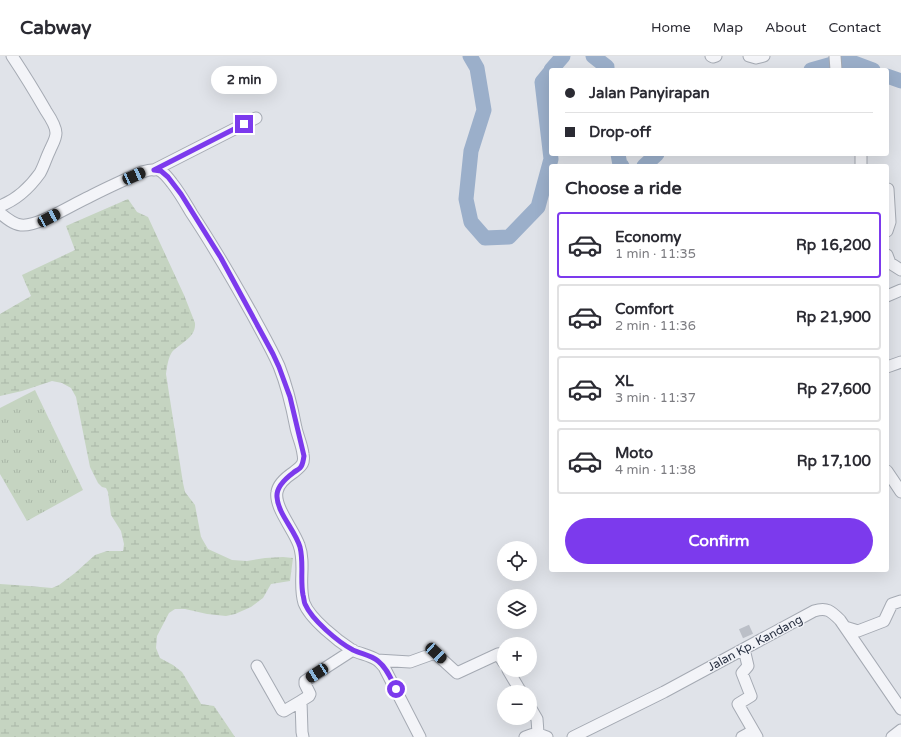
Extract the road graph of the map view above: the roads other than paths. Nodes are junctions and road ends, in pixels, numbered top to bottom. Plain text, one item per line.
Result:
1 (12, 56) edge
2 (711, 56) edge
3 (716, 56) edge
4 (749, 56) edge
5 (764, 56) edge
6 (256, 118) dead end
7 (154, 170) junction
8 (0, 206) edge
9 (889, 206) edge
10 (0, 213) edge
11 (889, 225) edge
12 (889, 261) edge
13 (901, 270) edge
14 (901, 290) edge
15 (889, 295) edge
16 (901, 362) edge
17 (889, 366) edge
18 (889, 474) edge
19 (901, 492) edge
20 (901, 601) edge
21 (845, 627) junction
22 (748, 643) junction
23 (353, 650) junction
24 (497, 654) edge
25 (377, 660) junction
26 (257, 666) dead end
27 (302, 701) junction
28 (901, 709) edge
29 (537, 719) edge
30 (901, 730) edge
31 (755, 734) edge
32 (542, 735) edge
33 (303, 737) edge
34 (420, 737) edge
35 (525, 737) edge
36 (573, 737) edge
37 (742, 737) edge
38 (892, 737) edge

1 - 8 street
2 - 3 street
4 - 5 street
6 - 7 street
7 - 10 street
7 - 23 street
9 - 11 street
12 - 13 street
14 - 15 street
16 - 17 street
18 - 19 street
20 - 21 street
21 - 22 street, Jalan Kp. Kandang
21 - 28 street, Jalan Kp. Kandang
22 - 31 street
22 - 36 street, Jalan Kp. Kandang
23 - 25 street
23 - 27 street
24 - 25 street
25 - 34 street
26 - 27 street
27 - 33 street
29 - 32 street
30 - 38 street
31 - 37 street
32 - 35 street

